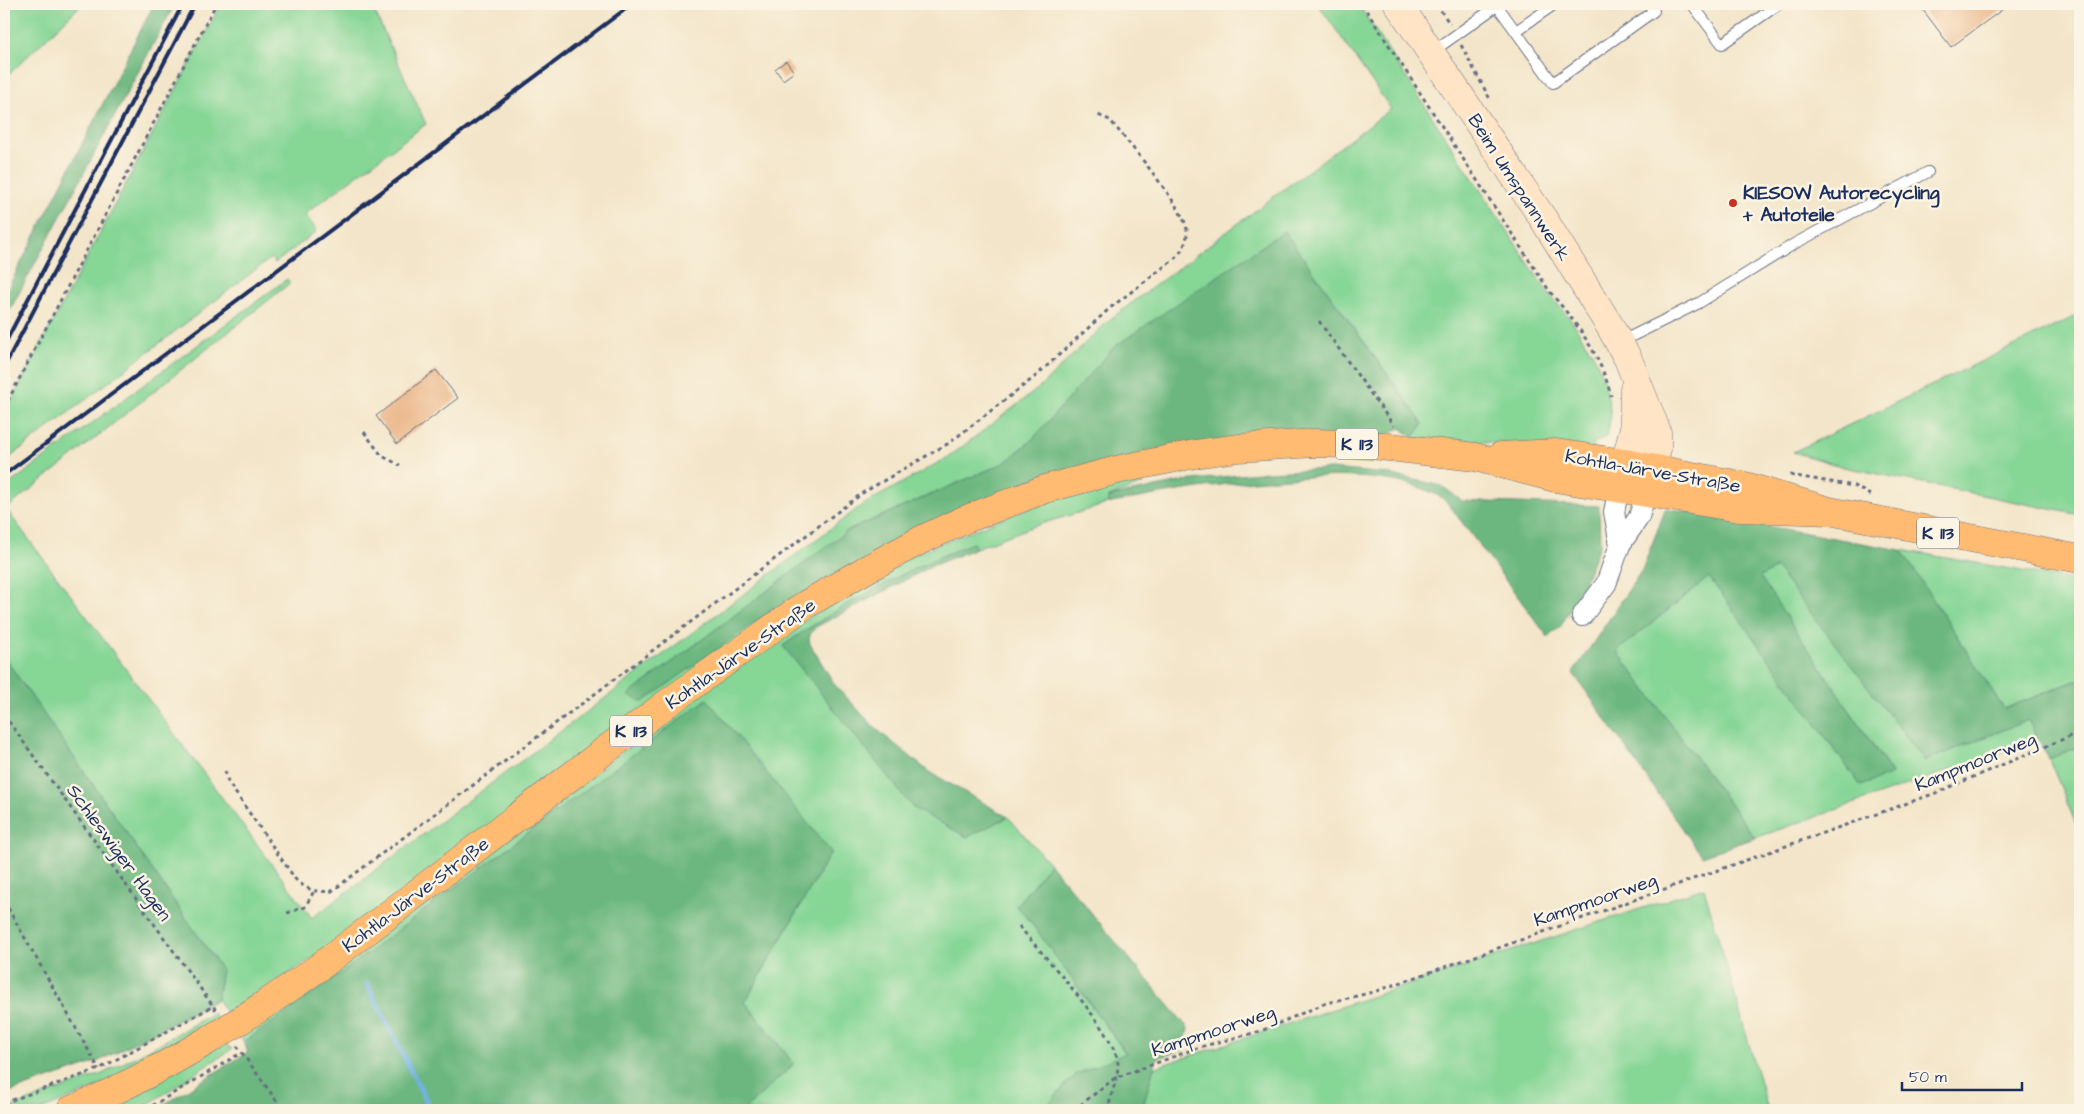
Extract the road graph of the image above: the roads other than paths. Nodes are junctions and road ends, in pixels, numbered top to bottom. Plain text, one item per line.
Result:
1 (1398, 4) edge
2 (1497, 4) edge
3 (1554, 4) edge
4 (1648, 4) edge
5 (1692, 4) edge
6 (1779, 4) edge
7 (1516, 31) junction
8 (1431, 52) junction
9 (1928, 172) dead end
10 (1619, 342) junction
11 (1634, 375) junction
12 (1621, 476) junction
13 (1649, 481) junction
14 (1620, 545) junction
15 (2080, 559) edge
16 (1582, 616) dead end
17 (71, 1110) edge

1 - 8 street, Beim Umspannwerk
2 - 7 lane
2 - 8 lane
3 - 7 lane
4 - 7 lane
5 - 6 lane
8 - 10 street, Beim Umspannwerk
9 - 10 lane
10 - 11 street, Beim Umspannwerk
11 - 12 street, Beim Umspannwerk
11 - 13 street, Beim Umspannwerk
12 - 13 main road, Kohtla-Järve-Straße / K 113
12 - 14 street, Beim Umspannwerk
12 - 17 main road, Kohtla-Järve-Straße / K 113
13 - 14 street, Beim Umspannwerk
13 - 15 main road, Kohtla-Järve-Straße / K 113
14 - 16 street, Beim Umspannwerk

